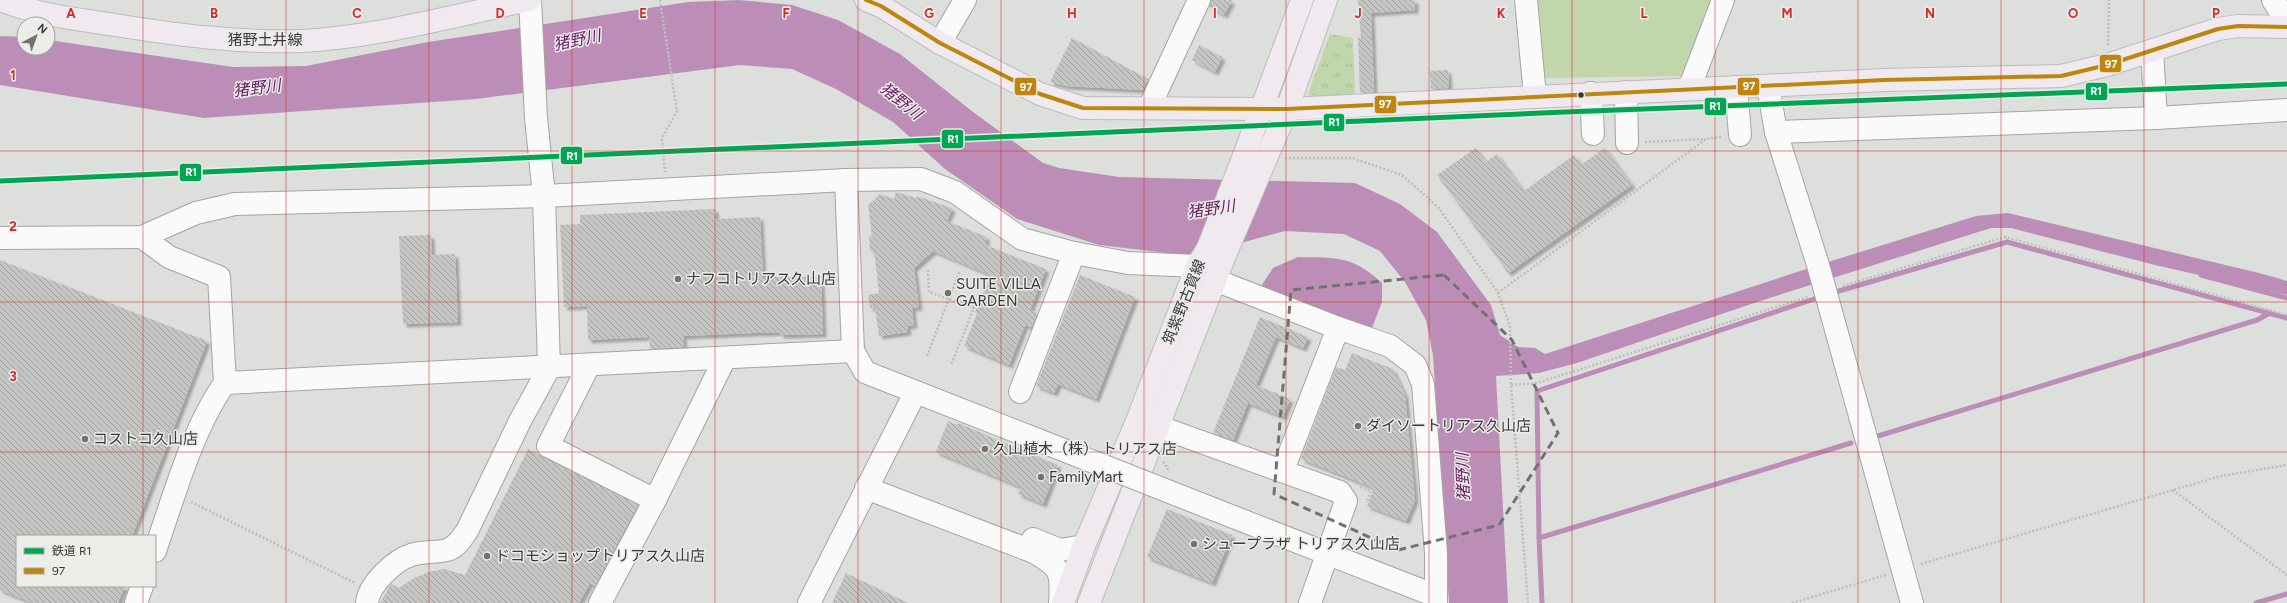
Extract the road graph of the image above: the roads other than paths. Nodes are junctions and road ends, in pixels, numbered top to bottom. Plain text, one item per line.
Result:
1 (1, 0) edge
2 (530, 0) edge
3 (866, 0) edge
4 (965, 0) edge
5 (1199, 0) edge
6 (1302, 0) edge
7 (1326, 0) edge
8 (1526, 0) edge
9 (1723, 0) edge
10 (2273, 0) edge
11 (2287, 22) edge
12 (2287, 27) edge
13 (940, 43) junction
14 (2152, 51) junction
15 (1768, 86) junction
16 (1736, 87) junction
17 (1688, 89) junction
18 (1626, 92) junction
19 (1591, 93) junction
20 (1535, 96) junction
21 (1150, 108) junction
22 (1262, 108) junction
23 (1287, 109) junction
24 (2287, 110) edge
25 (2156, 118) junction
26 (1776, 132) junction
27 (1593, 134) dead end
28 (1740, 135) road end
29 (1627, 143) road end
30 (846, 180) junction
31 (544, 196) junction
32 (0, 238) edge
33 (142, 238) junction
34 (1074, 253) junction
35 (1210, 256) junction
36 (1215, 280) junction
37 (1338, 328) junction
38 (853, 351) junction
39 (725, 358) junction
40 (589, 366) junction
41 (549, 368) junction
42 (225, 383) junction
43 (1020, 392) dead end
44 (915, 393) junction
45 (1157, 426) junction
46 (1283, 470) junction
47 (868, 483) junction
48 (655, 500) junction
49 (1084, 546) junction
50 (156, 548) edge
51 (1328, 553) junction
52 (142, 587) edge
53 (363, 594) edge
54 (1436, 600) edge
55 (136, 603) edge
56 (600, 603) edge
57 (809, 603) edge
58 (1062, 603) edge
59 (1089, 603) edge
60 (1310, 603) edge
61 (1912, 603) edge

1 - 2 main road, 猪野土井線
2 - 31 street
3 - 13 main road
4 - 13 street
5 - 21 street
6 - 22 main road, 筑紫野古賀線
7 - 23 main road, 筑紫野古賀線
8 - 20 street
9 - 17 street
10 - 11 street
12 - 14 main road
13 - 21 main road
14 - 15 main road
14 - 25 street
15 - 16 main road
15 - 26 street
16 - 17 main road
16 - 28 street
17 - 18 main road
18 - 19 main road
18 - 29 street
19 - 20 main road
19 - 27 street
20 - 23 main road
21 - 22 main road
22 - 23 main road
22 - 35 main road, 筑紫野古賀線
23 - 35 main road, 筑紫野古賀線
24 - 25 street
25 - 26 street
26 - 61 street
30 - 31 street
30 - 34 street
30 - 38 street
31 - 33 street
31 - 41 street
32 - 33 street
33 - 42 street
34 - 35 street
34 - 43 street
35 - 36 main road, 筑紫野古賀線
35 - 49 main road, 筑紫野古賀線
36 - 37 street
36 - 45 main road, 筑紫野古賀線
37 - 46 street
37 - 54 street
38 - 39 street
38 - 44 street
39 - 40 street
39 - 48 street
40 - 41 street
40 - 48 street
41 - 42 street
41 - 53 street
42 - 50 street
44 - 47 street
44 - 51 street, bridge
45 - 46 street
45 - 59 main road, 筑紫野古賀線
46 - 51 street
47 - 49 street
47 - 57 street
47 - 58 street
48 - 56 street
49 - 58 main road, 筑紫野古賀線
51 - 54 street
51 - 60 street
52 - 55 street

